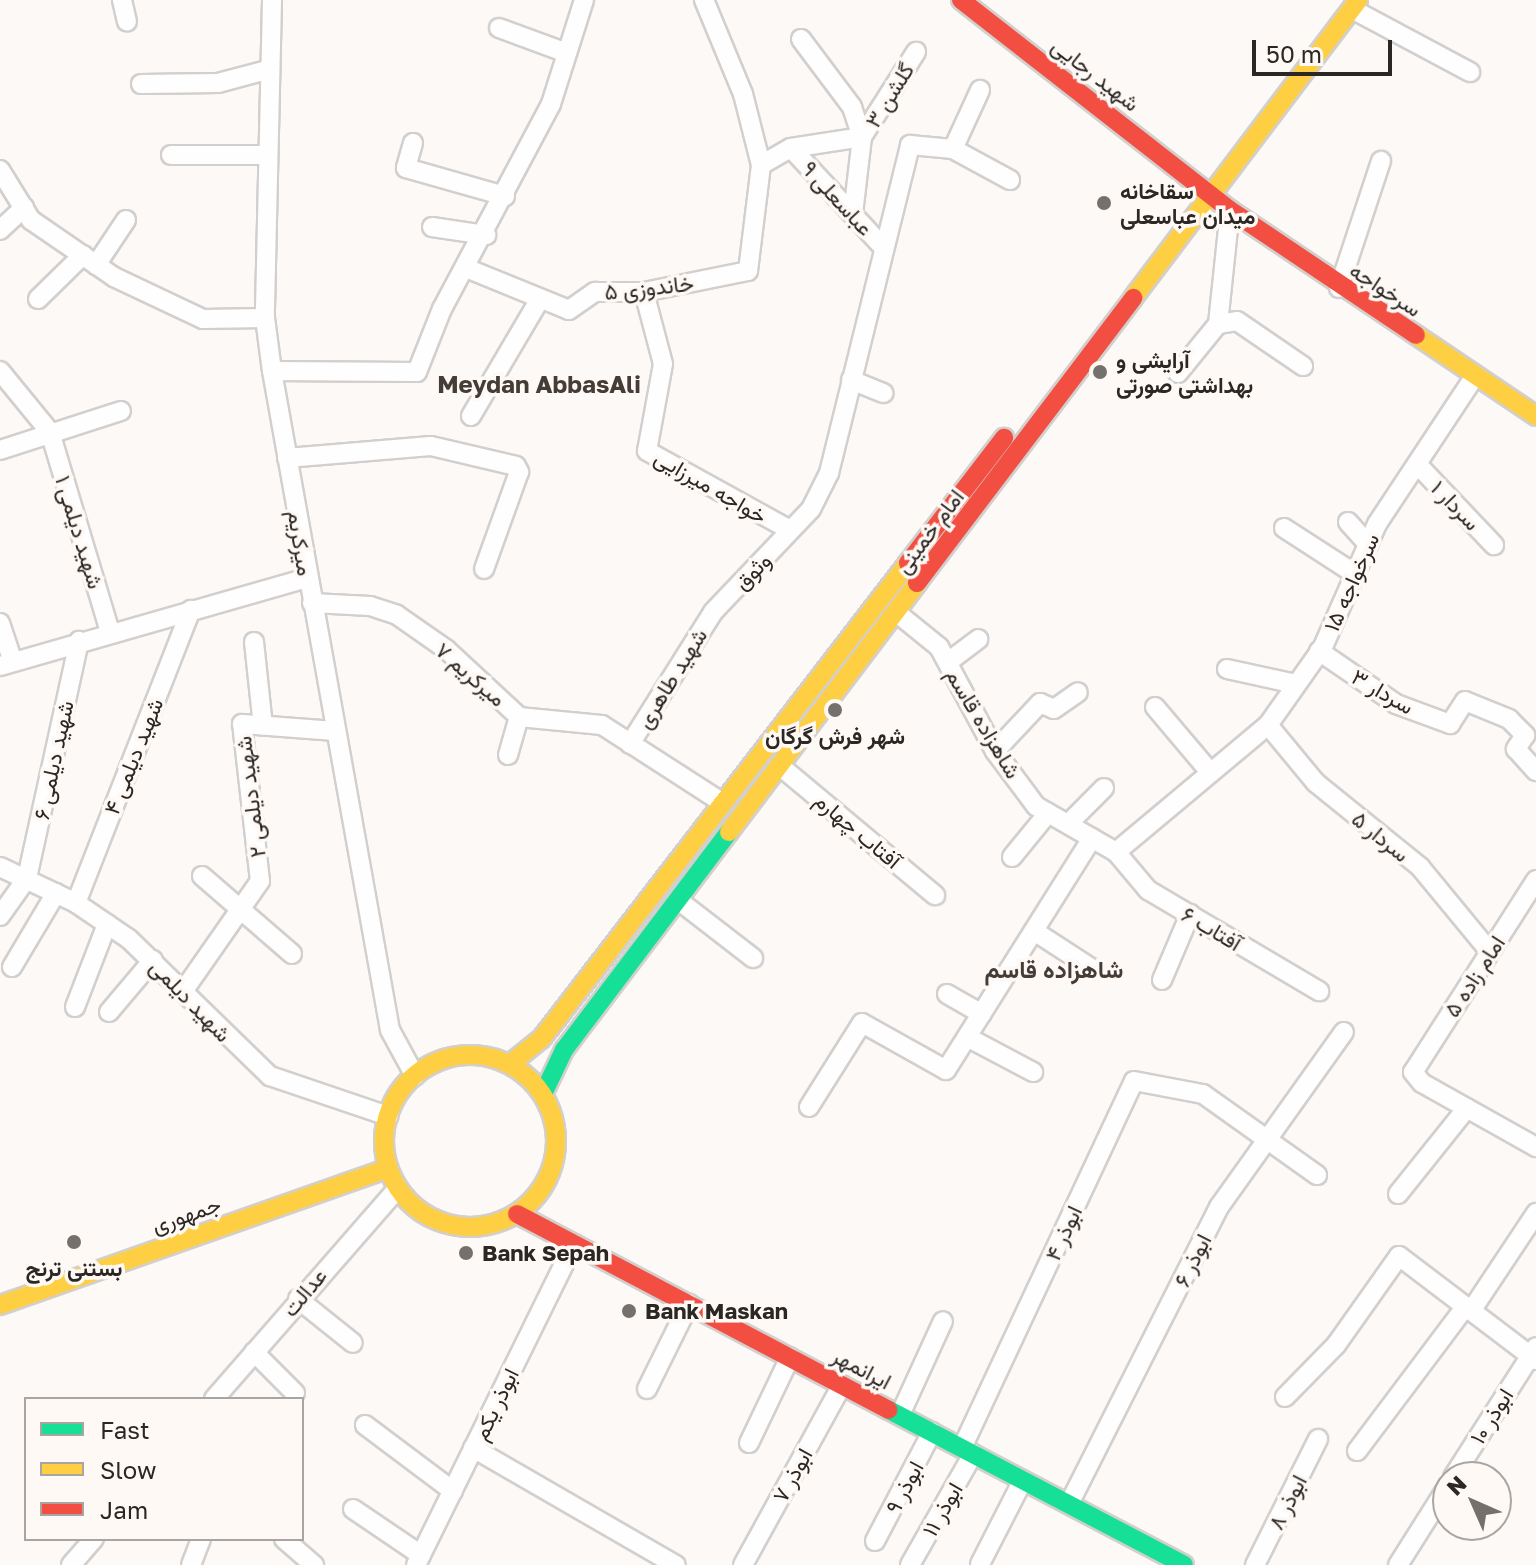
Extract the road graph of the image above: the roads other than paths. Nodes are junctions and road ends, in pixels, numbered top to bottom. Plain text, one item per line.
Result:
1 (122, 0) edge
2 (272, 0) edge
3 (584, 0) edge
4 (704, 0) edge
5 (961, 0) edge
6 (1349, 3) edge
7 (127, 21) dead end
8 (499, 28) dead end
9 (801, 39) dead end
10 (916, 52) dead end
11 (567, 53) junction
12 (267, 70) junction
13 (1470, 72) dead end
14 (141, 84) dead end
15 (980, 90) dead end
16 (862, 137) junction
17 (413, 143) dead end
18 (791, 148) junction
19 (953, 149) junction
20 (171, 155) dead end
21 (266, 155) junction
22 (1381, 161) dead end
23 (761, 165) junction
24 (0, 170) edge
25 (1010, 180) dead end
26 (1207, 192) junction
27 (505, 196) junction
28 (24, 208) junction
29 (1230, 210) junction
30 (853, 214) junction
31 (126, 220) dead end
32 (432, 227) dead end
33 (0, 230) edge
34 (486, 235) junction
35 (884, 248) junction
36 (90, 260) junction
37 (466, 268) junction
38 (1339, 288) junction
39 (644, 292) junction
40 (38, 299) dead end
41 (540, 299) junction
42 (265, 318) junction
43 (1218, 324) junction
44 (1303, 366) dead end
45 (0, 371) edge
46 (272, 371) junction
47 (1178, 373) dead end
48 (1475, 376) junction
49 (851, 380) junction
50 (883, 393) dead end
51 (121, 411) dead end
52 (471, 416) dead end
53 (1536, 416) edge
54 (50, 432) junction
55 (0, 450) edge
56 (287, 458) junction
57 (1417, 464) junction
58 (1348, 522) dead end
59 (1284, 528) dead end
60 (790, 530) junction
61 (1368, 544) junction
62 (1494, 545) dead end
63 (484, 569) dead end
64 (1355, 574) junction
65 (307, 578) junction
66 (312, 603) junction
67 (191, 610) junction
68 (713, 612) joint
69 (897, 613) junction
70 (0, 623) edge
71 (110, 632) junction
72 (978, 639) dead end
73 (79, 641) junction
74 (254, 642) dead end
75 (1319, 651) junction
76 (948, 662) junction
77 (6, 664) edge
78 (1227, 669) dead end
79 (1296, 684) junction
80 (1078, 692) dead end
81 (1155, 707) dead end
82 (519, 717) junction
83 (1268, 725) junction
84 (263, 726) junction
85 (336, 731) junction
86 (630, 744) junction
87 (995, 751) junction
88 (508, 755) dead end
89 (780, 766) junction
90 (1209, 771) junction
91 (1536, 771) edge
92 (1104, 788) dead end
93 (720, 801) junction
94 (1048, 813) junction
95 (1068, 824) junction
96 (1092, 838) junction
97 (1116, 852) junction
98 (1012, 857) dead end
99 (0, 867) edge
100 (202, 876) dead end
101 (27, 878) junction
102 (1536, 880) edge
103 (56, 893) junction
104 (935, 895) dead end
105 (678, 900) junction
106 (76, 903) junction
107 (241, 909) junction
108 (1190, 914) junction
109 (0, 916) edge
110 (107, 924) junction
111 (1034, 931) junction
112 (1490, 952) junction
113 (292, 954) dead end
114 (753, 958) dead end
115 (153, 960) junction
116 (12, 967) dead end
117 (1091, 968) dead end
118 (1162, 980) dead end
119 (184, 990) junction
120 (1319, 991) dead end
121 (947, 994) dead end
122 (75, 1007) dead end
123 (109, 1012) dead end
124 (982, 1014) junction
125 (1344, 1032) dead end
126 (967, 1037) junction
127 (510, 1064) junction
128 (1033, 1072) dead end
129 (415, 1076) junction
130 (543, 1094) junction
131 (809, 1107) dead end
132 (1467, 1108) junction
133 (388, 1116) junction
134 (1266, 1142) junction
135 (1536, 1147) edge
136 (388, 1168) junction
137 (1317, 1175) dead end
138 (397, 1189) junction
139 (1398, 1194) dead end
140 (1536, 1213) edge
141 (517, 1214) junction
142 (574, 1244) junction
143 (298, 1299) junction
144 (689, 1304) junction
145 (0, 1305) edge
146 (1468, 1309) junction
147 (943, 1321) dead end
148 (353, 1343) dead end
149 (254, 1352) junction
150 (1534, 1354) edge
151 (790, 1357) junction
152 (842, 1385) junction
153 (647, 1389) dead end
154 (295, 1393) dead end
155 (216, 1397) edge
156 (1285, 1397) dead end
157 (900, 1415) junction
158 (365, 1425) dead end
159 (932, 1432) junction
160 (1318, 1439) dead end
161 (749, 1443) dead end
162 (473, 1448) junction
163 (968, 1451) junction
164 (1357, 1451) dead end
165 (1464, 1461) edge
166 (1023, 1480) junction
167 (453, 1491) junction
168 (1069, 1504) junction
169 (353, 1509) dead end
170 (1432, 1511) edge
171 (92, 1541) edge
172 (200, 1541) edge
173 (286, 1541) edge
174 (875, 1541) dead end
175 (1154, 1558) edge
176 (419, 1560) edge
177 (310, 1564) edge
178 (980, 1564) edge
179 (71, 1565) edge
180 (191, 1565) edge
181 (676, 1565) edge
182 (743, 1565) edge
183 (910, 1565) edge
184 (1184, 1565) edge
185 (1255, 1565) edge
186 (1398, 1565) edge

1 - 7 street
2 - 12 street, میرکریم
3 - 11 street
4 - 23 street
5 - 26 main road, شهید رجایی
6 - 13 street
6 - 26 main road, امام خمینی
8 - 11 street
9 - 16 street
10 - 16 street, ۳ گلشن
11 - 27 street
12 - 14 street
12 - 21 street, میرکریم
15 - 19 street
16 - 18 street
16 - 30 street
17 - 27 street
18 - 23 street
18 - 30 street, ۹ عباسعلی
19 - 25 street
19 - 35 street, وثوق
20 - 21 street
21 - 42 street, میرکریم
22 - 38 street
23 - 39 street, خاندوزی ۵
24 - 28 street
26 - 29 main road, سرخواجه
26 - 69 main road, امام خمینی
26 - 93 main road, امام خمینی
27 - 34 street
28 - 33 street
28 - 36 street
29 - 38 main road, سرخواجه
29 - 43 street
30 - 35 street, ۹ عباسعلی
31 - 36 street
32 - 34 street
34 - 37 street
35 - 49 street, وثوق
36 - 40 street
36 - 42 street
37 - 41 street, خاندوزی ۵
37 - 46 street
38 - 48 main road, سرخواجه
39 - 41 street, خاندوزی ۵
39 - 60 street, خواجه میرزایی
41 - 52 street
42 - 46 street, میرکریم
43 - 44 street
43 - 47 street
45 - 54 street
46 - 56 street, میرکریم
48 - 53 main road, سرخواجه
48 - 57 street, سرخواجه ۱۵
49 - 50 street
49 - 60 street, وثوق
51 - 54 street
54 - 55 street
54 - 71 street, شهید دیلمی ۱
56 - 63 street
56 - 65 street, میرکریم
57 - 61 street, سرخواجه ۱۵
57 - 62 street, ۱ سردار
58 - 61 street
59 - 64 street
60 - 68 street, وثوق
61 - 64 street, سرخواجه ۱۵
64 - 75 street, سرخواجه ۱۵
65 - 66 street, میرکریم
65 - 67 street
66 - 82 street, ۷ میرکریم
66 - 85 street, میرکریم
67 - 71 street
67 - 106 street, ۴ شهید دیلمی
68 - 86 street, شهید طاهری
69 - 76 street, شاهزاده قاسم
69 - 89 main road, امام خمینی
70 - 77 street
71 - 73 street
72 - 76 street
73 - 77 street
73 - 101 street, ۶ شهید دیلمی
74 - 84 street
75 - 79 street, سرخواجه ۱۵
75 - 91 street, ۳ سردار
76 - 87 street, شاهزاده قاسم
78 - 79 street
79 - 83 street, سرخواجه ۱۵
80 - 87 street
81 - 90 street
82 - 86 street, ۷ میرکریم
82 - 88 street
83 - 90 street, سرخواجه ۱۵
83 - 112 street, ۵ سردار
84 - 85 street
84 - 107 street, ۲ شهید دیلمی
85 - 129 street, میرکریم
86 - 93 street, ۷ میرکریم
87 - 94 street, شاهزاده قاسم
89 - 104 street, آفتاب چهارم
89 - 105 main road, امام خمینی
90 - 97 street, سرخواجه ۱۵
92 - 95 street
93 - 127 main road, امام خمینی
94 - 95 street, شاهزاده قاسم
94 - 98 street
95 - 96 street, شاهزاده قاسم
96 - 97 street, شاهزاده قاسم
96 - 111 street
97 - 108 street, آفتاب ۶
99 - 101 street, شهید دیلمی
100 - 107 street
101 - 103 street, شهید دیلمی
101 - 109 street
102 - 112 street, ۵ امام زاده
103 - 106 street, شهید دیلمی
103 - 116 street
105 - 114 street
105 - 130 main road, امام خمینی
106 - 110 street, شهید دیلمی
107 - 113 street
107 - 119 street, ۲ شهید دیلمی
108 - 118 street
108 - 120 street, آفتاب ۶
110 - 115 street, شهید دیلمی
110 - 122 street
111 - 117 street
111 - 124 street
112 - 132 street, ۵ امام زاده
115 - 119 street, شهید دیلمی
115 - 123 street
119 - 133 street, شهید دیلمی
121 - 124 street
124 - 126 street
125 - 134 street, ابوذر ۶
126 - 128 street
126 - 131 street
127 - 129 main road
127 - 130 main road
129 - 133 main road
130 - 141 main road
132 - 135 street
132 - 139 street
133 - 136 main road
134 - 137 street
134 - 163 street, ابوذر ۴
134 - 168 street, ابوذر ۶
136 - 138 main road
136 - 145 main road, جمهوری
138 - 141 main road
138 - 143 street, عدالت
140 - 146 street
141 - 142 main road, ایرانمهر
142 - 144 main road, ایرانمهر
142 - 162 street, ابوذر یکم
143 - 148 street
143 - 149 street, عدالت
144 - 151 main road, ایرانمهر
144 - 153 street
146 - 150 street
146 - 156 street
146 - 164 street
147 - 157 street
149 - 154 street
149 - 155 street, عدالت
150 - 165 street, ابوذر ۱۰
151 - 152 main road, ایرانمهر
151 - 161 street
152 - 157 main road, ایرانمهر
152 - 182 street, ۷ ابوذر
157 - 159 main road, ایرانمهر
158 - 167 street
159 - 163 main road, ایرانمهر
159 - 174 street, ۹ ابوذر
160 - 185 street, ۸ ابوذر
162 - 167 street, ابوذر یکم
162 - 181 street
163 - 166 main road, ایرانمهر
163 - 183 street, ابوذر ۱۱
166 - 168 main road, ایرانمهر
166 - 178 street
167 - 176 street, ابوذر یکم
168 - 175 main road, ایرانمهر
169 - 176 street
170 - 186 street
171 - 179 street
172 - 180 street
173 - 177 street
175 - 184 main road, ایرانمهر

